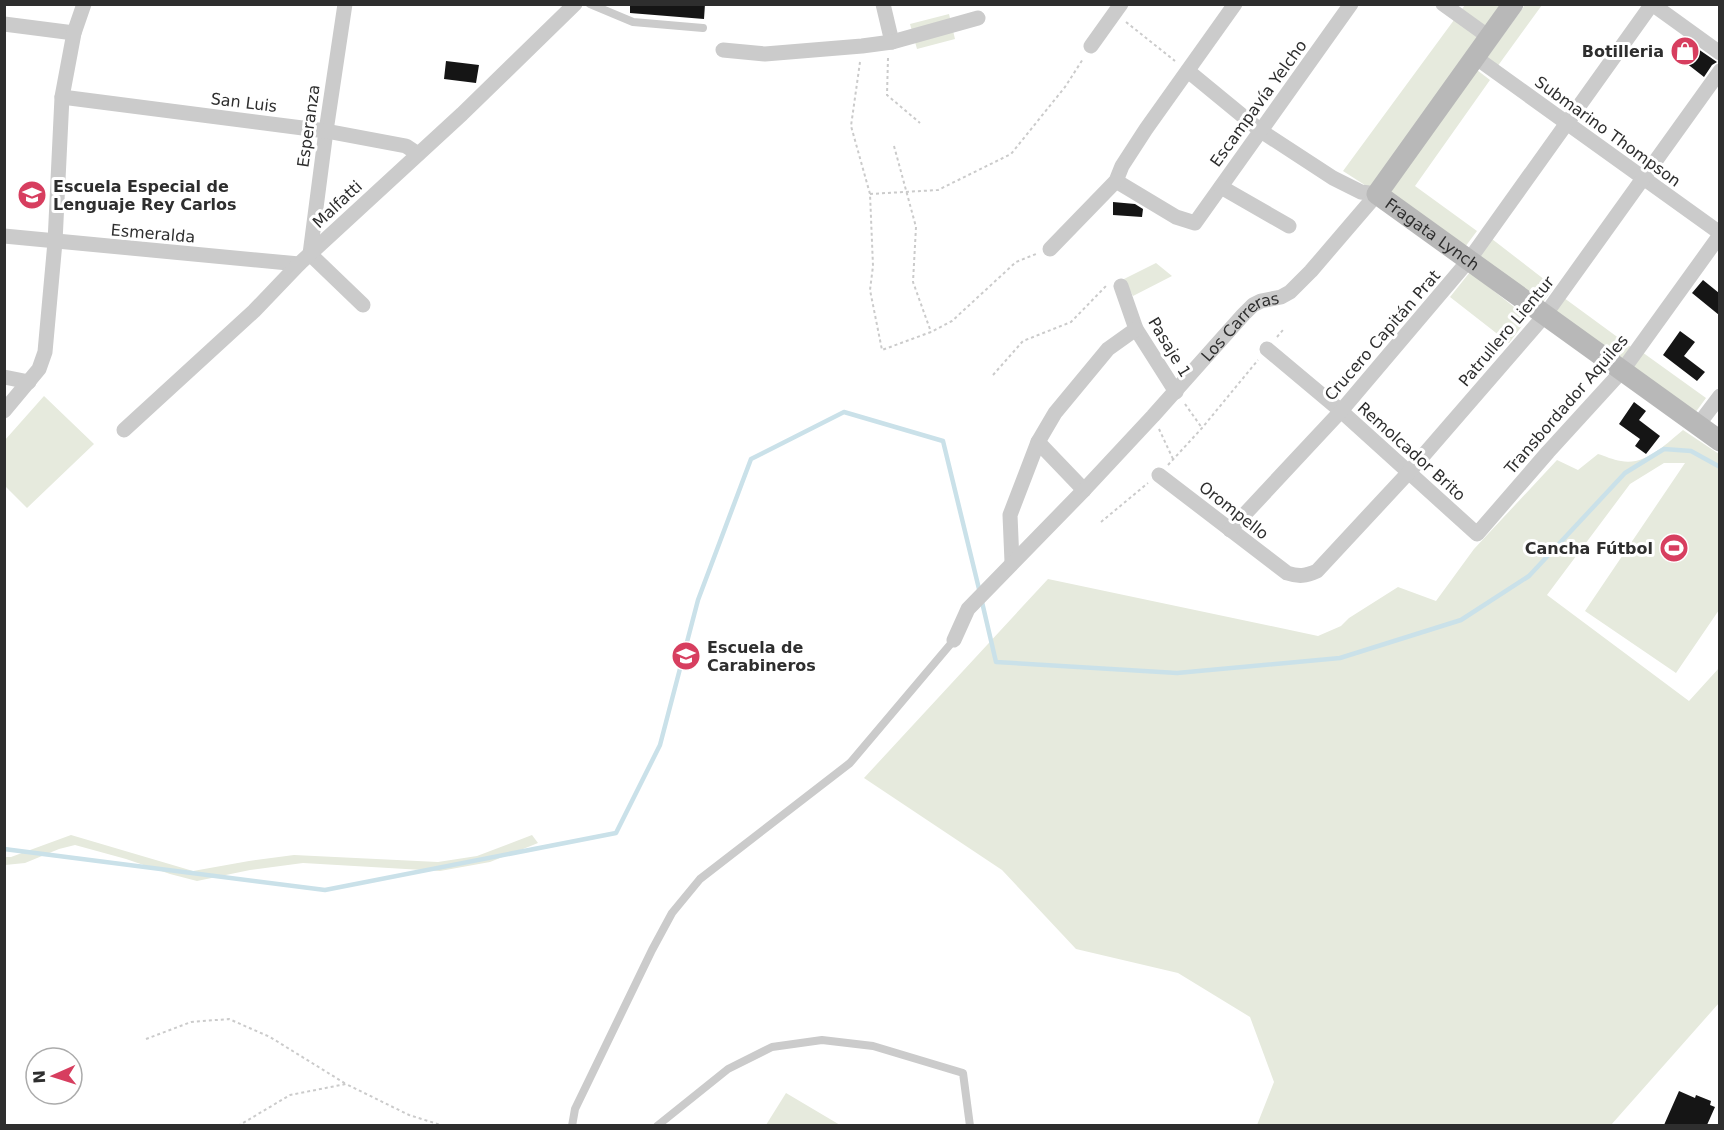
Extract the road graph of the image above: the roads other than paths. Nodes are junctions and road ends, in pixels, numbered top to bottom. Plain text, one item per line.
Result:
1 (84, 4) edge
2 (345, 4) edge
3 (574, 4) edge
4 (590, 4) edge
5 (883, 4) edge
6 (1235, 4) edge
7 (1351, 4) edge
8 (1443, 4) edge
9 (1513, 4) edge
10 (1652, 4) edge
11 (1118, 9) edge
12 (978, 18) dead end
13 (4, 24) edge
14 (703, 28) dead end
15 (74, 33) junction
16 (1489, 37) junction
17 (890, 43) junction
18 (1091, 46) road end
19 (723, 50) dead end
20 (1719, 53) edge
21 (1475, 57) junction
22 (1188, 71) junction
23 (1719, 71) edge
24 (62, 97) junction
25 (1567, 123) junction
26 (1261, 130) junction
27 (326, 131) junction
28 (418, 154) junction
29 (1643, 178) junction
30 (1116, 181) junction
31 (1221, 187) junction
32 (1377, 194) junction
33 (1289, 226) dead end
34 (1719, 234) edge
35 (4, 236) edge
36 (55, 242) junction
37 (1050, 249) road end
38 (304, 259) junction
39 (1469, 260) junction
40 (1121, 286) road end
41 (363, 305) dead end
42 (1545, 315) junction
43 (1136, 329) junction
44 (1267, 349) road end
45 (1622, 371) junction
46 (4, 377) edge
47 (29, 382) junction
48 (1176, 392) junction
49 (1719, 396) edge
50 (4, 411) edge
51 (1341, 411) junction
52 (1698, 425) junction
53 (124, 430) dead end
54 (1719, 441) edge
55 (1038, 442) junction
56 (1409, 472) junction
57 (1159, 475) road end
58 (1084, 490) junction
59 (1230, 530) junction
60 (1477, 534) joint
61 (1012, 562) junction
62 (1287, 573) joint
63 (954, 640) joint
64 (572, 1125) edge
65 (657, 1125) edge
66 (970, 1125) edge

1 - 15 street
2 - 27 street, Esperanza
3 - 28 street, Malfatti
4 - 14 lane
5 - 17 street
6 - 22 street
7 - 26 street, Escampavía Yelcho
8 - 16 street
9 - 16 street, Los Carreras
10 - 20 street
10 - 25 street, Crucero Capitán Prat
11 - 18 street
12 - 17 street
13 - 15 street
15 - 24 street
16 - 21 street, Los Carreras
17 - 19 street
21 - 25 street, Submarino Thompson
21 - 32 street, Los Carreras
22 - 26 street, Fragata Lynch
22 - 30 street
23 - 29 street, Patrullero Lientur
24 - 27 street, San Luis
24 - 36 street
25 - 29 street, Submarino Thompson
25 - 39 street, Crucero Capitán Prat
26 - 31 street, Escampavía Yelcho
26 - 32 street, Fragata Lynch
27 - 28 street, San Luis
27 - 38 street, Esperanza
28 - 38 street, Malfatti
29 - 34 street, Submarino Thompson
29 - 42 street, Patrullero Lientur
30 - 31 street, Escampavía Yelcho
30 - 37 street
31 - 33 street
32 - 39 street, Fragata Lynch
32 - 48 street, Los Carreras
34 - 45 street, Transbordador Aquiles
35 - 36 street, Esmeralda
36 - 38 street, Esmeralda
36 - 47 street
38 - 41 street
38 - 53 street, Malfatti
39 - 42 street, Fragata Lynch
39 - 51 street, Crucero Capitán Prat
40 - 43 street, Pasaje 1
42 - 45 street, Fragata Lynch
42 - 56 street, Patrullero Lientur
43 - 48 street, Pasaje 1
43 - 55 street
44 - 51 street, Remolcador Brito
45 - 52 street, Fragata Lynch
45 - 60 street, Transbordador Aquiles
46 - 47 street
47 - 50 street
48 - 58 street, Los Carreras
49 - 52 street
51 - 56 street, Remolcador Brito
51 - 59 street, Crucero Capitán Prat
52 - 54 street, Fragata Lynch
55 - 58 street
55 - 61 street
56 - 60 street, Remolcador Brito
56 - 62 street, Patrullero Lientur
57 - 59 street, Orompello
58 - 61 street, Los Carreras
59 - 62 street, Orompello
61 - 63 street, Los Carreras
63 - 64 lane
65 - 66 lane

